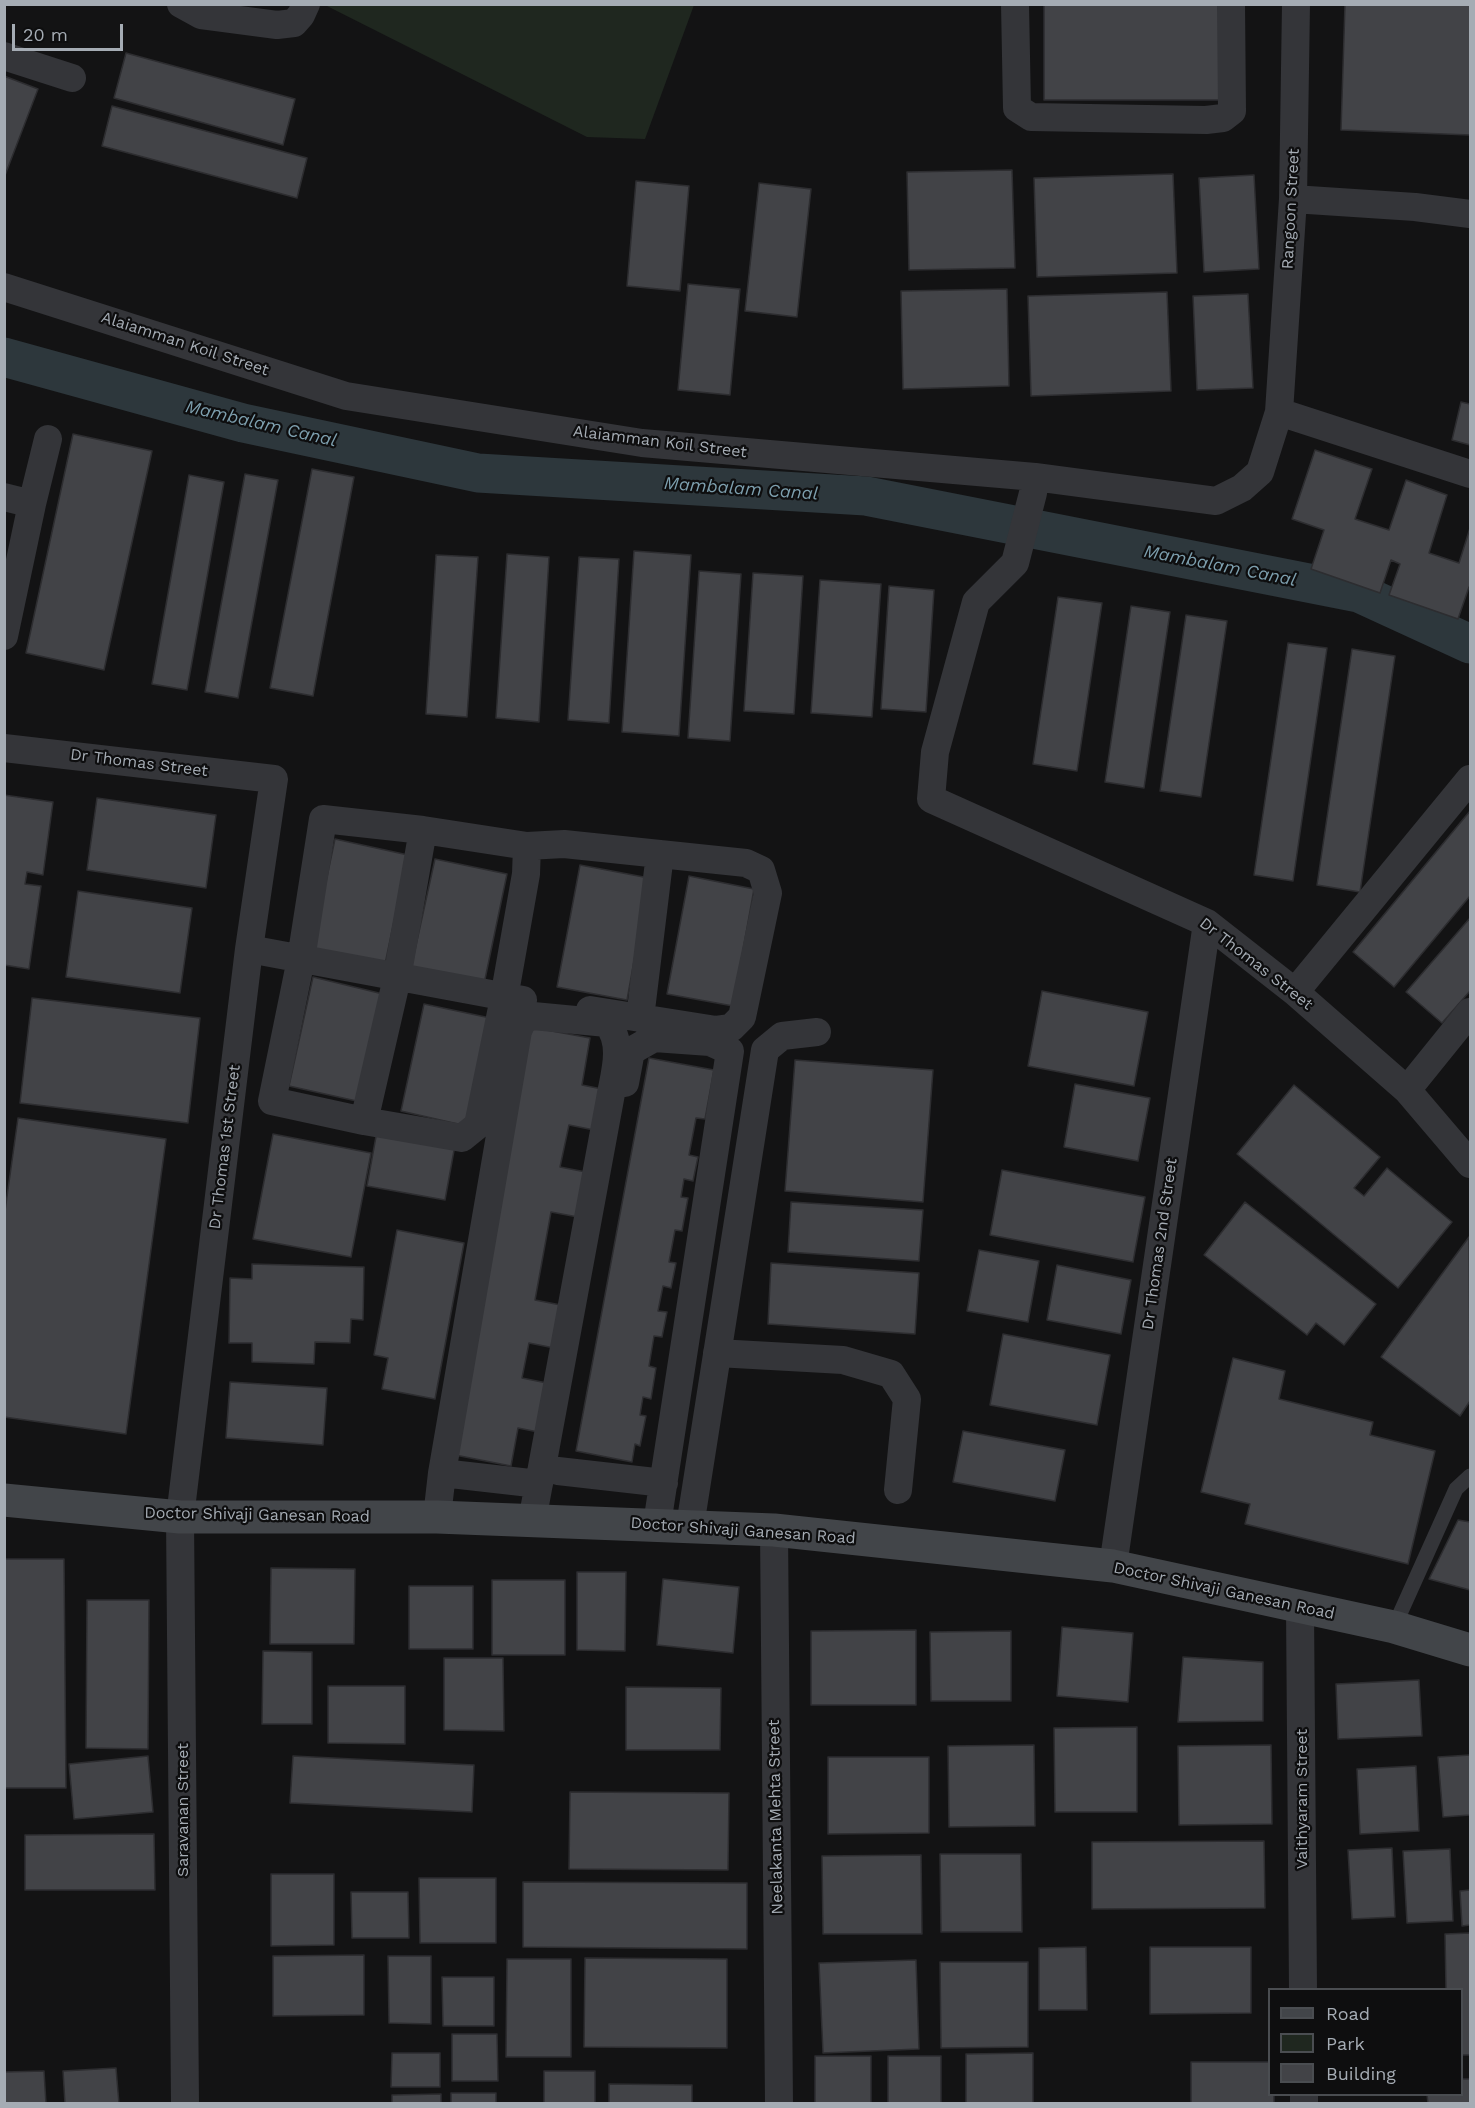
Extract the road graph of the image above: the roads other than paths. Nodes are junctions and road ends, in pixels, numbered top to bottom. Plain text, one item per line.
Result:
1 (181, 4) edge
2 (306, 4) edge
3 (1015, 4) edge
4 (1231, 4) edge
5 (1296, 4) edge
6 (4, 56) edge
7 (72, 78) dead end
8 (1293, 199) junction
9 (1470, 214) edge
10 (4, 287) edge
11 (1279, 412) junction
12 (48, 439) dead end
13 (1470, 474) edge
14 (1033, 494) dead end
15 (4, 498) edge
16 (32, 504) junction
17 (4, 636) edge
18 (4, 748) edge
19 (274, 779) joint
20 (1470, 779) edge
21 (423, 830) junction
22 (527, 846) junction
23 (660, 854) junction
24 (1207, 922) junction
25 (249, 949) junction
26 (300, 959) junction
27 (398, 978) junction
28 (1294, 992) junction
29 (504, 998) junction
30 (1470, 1012) edge
31 (640, 1018) junction
32 (817, 1032) dead end
33 (1407, 1090) junction
34 (364, 1121) junction
35 (1470, 1164) edge
36 (717, 1353) junction
37 (442, 1473) junction
38 (1470, 1476) edge
39 (548, 1478) junction
40 (664, 1483) junction
41 (898, 1490) dead end
42 (4, 1500) edge
43 (180, 1517) junction
44 (436, 1517) junction
45 (541, 1521) junction
46 (657, 1524) junction
47 (690, 1526) junction
48 (774, 1530) junction
49 (1113, 1566) junction
50 (1300, 1608) junction
51 (1394, 1627) junction
52 (1470, 1650) edge
53 (1303, 1988) edge
54 (185, 2103) edge
55 (779, 2103) edge

1 - 2 street
3 - 4 street
5 - 8 street, Rangoon Street
6 - 7 street
8 - 9 street
8 - 11 street, Rangoon Street
10 - 11 street, Alaiamman Koil Street
11 - 13 street
12 - 16 street
14 - 24 street, Dr Thomas Street
15 - 16 street
16 - 17 street
18 - 19 street, Dr Thomas Street
19 - 25 street, Dr Thomas 1st Street
20 - 28 street
21 - 22 street
21 - 26 street
21 - 27 street
22 - 23 street
22 - 29 street
23 - 31 street
23 - 31 street
24 - 28 street, Dr Thomas Street
24 - 49 street, Dr Thomas 2nd Street
25 - 26 street
25 - 43 street, Dr Thomas 1st Street
26 - 27 street
26 - 34 street
27 - 29 street
27 - 34 street
28 - 33 street, Dr Thomas Street
29 - 31 street
29 - 34 street
30 - 33 street
32 - 36 street
33 - 35 street, Dr Thomas Street
36 - 41 street
36 - 47 street
37 - 39 street
37 - 39 street
37 - 44 street
38 - 51 lane
39 - 40 street
39 - 40 street
39 - 45 street
40 - 46 street
42 - 43 street, Doctor Shivaji Ganesan Road
43 - 44 street, Doctor Shivaji Ganesan Road
43 - 54 street, Saravanan Street
44 - 45 street, Doctor Shivaji Ganesan Road
45 - 46 street, Doctor Shivaji Ganesan Road
46 - 47 street, Doctor Shivaji Ganesan Road
47 - 48 street, Doctor Shivaji Ganesan Road
48 - 49 street, Doctor Shivaji Ganesan Road
48 - 55 street, Neelakanta Mehta Street
49 - 50 street, Doctor Shivaji Ganesan Road
50 - 51 street, Doctor Shivaji Ganesan Road
50 - 53 street, Vaithyaram Street
51 - 52 street, Doctor Shivaji Ganesan Road

